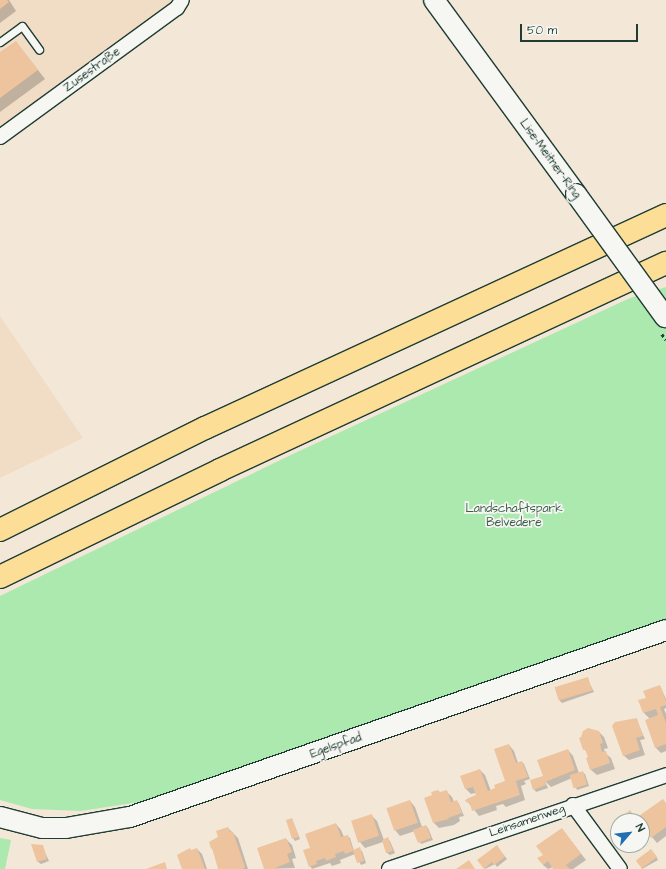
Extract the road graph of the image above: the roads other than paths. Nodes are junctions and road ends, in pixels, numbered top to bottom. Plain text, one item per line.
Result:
1 (182, 0) edge
2 (434, 0) edge
3 (0, 42) edge
4 (39, 49) dead end
5 (0, 137) edge
6 (666, 215) edge
7 (666, 262) edge
8 (665, 317) edge
9 (0, 530) edge
10 (0, 577) edge
11 (666, 630) edge
12 (666, 775) edge
13 (574, 805) junction
14 (0, 817) edge
15 (389, 869) edge
16 (620, 869) edge

1 - 5 street, Zusestraße
2 - 8 street, Lise-Meitner-Ring, bridge
3 - 4 lane
6 - 9 highway
7 - 10 highway
11 - 14 street, Egelspfad
12 - 13 street, Leinsamenweg
13 - 15 street, Leinsamenweg
13 - 16 street

